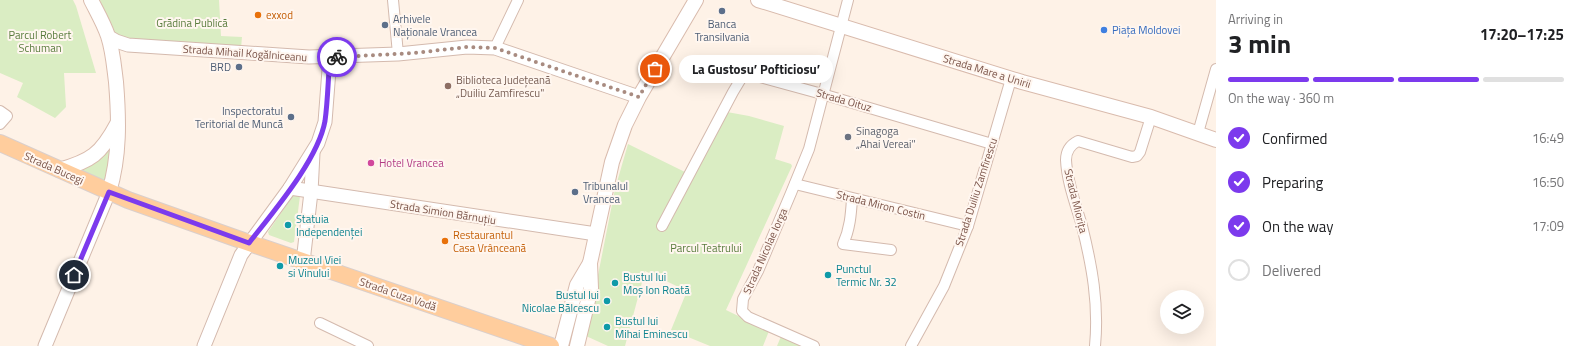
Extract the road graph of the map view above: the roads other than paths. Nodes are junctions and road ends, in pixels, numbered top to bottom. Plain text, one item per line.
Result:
1 (92, 0) edge
2 (393, 0) edge
3 (518, 0) edge
4 (696, 0) edge
5 (758, 0) edge
6 (848, 0) edge
7 (842, 25) junction
8 (108, 37) junction
9 (495, 48) junction
10 (398, 54) junction
11 (330, 57) junction
12 (1216, 69) edge
13 (1011, 78) junction
14 (822, 94) junction
15 (639, 97) junction
16 (0, 111) edge
17 (1150, 117) junction
18 (118, 122) junction
19 (0, 124) edge
20 (1198, 133) junction
21 (1216, 140) edge
22 (0, 143) edge
23 (992, 144) junction
24 (313, 153) junction
25 (59, 170) junction
26 (795, 184) junction
27 (290, 188) junction
28 (109, 192) junction
29 (311, 192) junction
30 (852, 198) junction
31 (662, 226) dead end
32 (968, 226) junction
33 (596, 234) junction
34 (249, 243) junction
35 (891, 250) dead end
36 (303, 262) junction
37 (590, 263) junction
38 (320, 323) dead end
39 (45, 346) edge
40 (204, 346) edge
41 (368, 346) edge
42 (551, 346) edge
43 (561, 346) edge
44 (577, 346) edge
45 (814, 346) edge
46 (911, 346) edge
47 (1096, 346) edge

1 - 8 main road
2 - 10 street
3 - 9 street
4 - 15 main road
5 - 7 main road, Strada Mare a Unirii
6 - 7 street
7 - 13 main road, Strada Mare a Unirii
7 - 14 street
8 - 11 street, Strada Mihail Kogălniceanu
8 - 18 main road
9 - 10 street, Strada Mihail Kogălniceanu
9 - 15 street, Strada Mihail Kogălniceanu
10 - 11 street, Strada Mihail Kogălniceanu
11 - 24 street
12 - 20 street
13 - 17 main road, Strada Mare a Unirii
13 - 23 street, Strada Duiliu Zamfirescu
14 - 23 street, Strada Oituz
14 - 26 street
14 - 31 street, Strada Oituz
15 - 33 main road
16 - 19 street
17 - 20 main road, Strada Mare a Unirii
17 - 47 street, Strada Miorița
18 - 25 main road
18 - 28 main road
20 - 21 main road, Strada Mare a Unirii
22 - 25 main road, Strada Bucegi
23 - 32 street, Strada Duiliu Zamfirescu
24 - 27 street
24 - 29 street
25 - 28 main road, Strada Bucegi
26 - 30 street, Strada Miron Costin
26 - 45 street, Strada Nicolae Iorga
27 - 29 street, Strada Simion Bărnuțiu
27 - 34 street
28 - 34 main road, Strada Cuza Vodă
28 - 39 street
29 - 33 street, Strada Simion Bărnuțiu
29 - 36 street
30 - 32 street, Strada Miron Costin
30 - 35 street
32 - 46 street, Strada Duiliu Zamfirescu
33 - 37 main road
34 - 36 main road, Strada Cuza Vodă
34 - 40 street
36 - 42 main road, Strada Cuza Vodă
37 - 43 main road
37 - 44 main road
38 - 41 street

